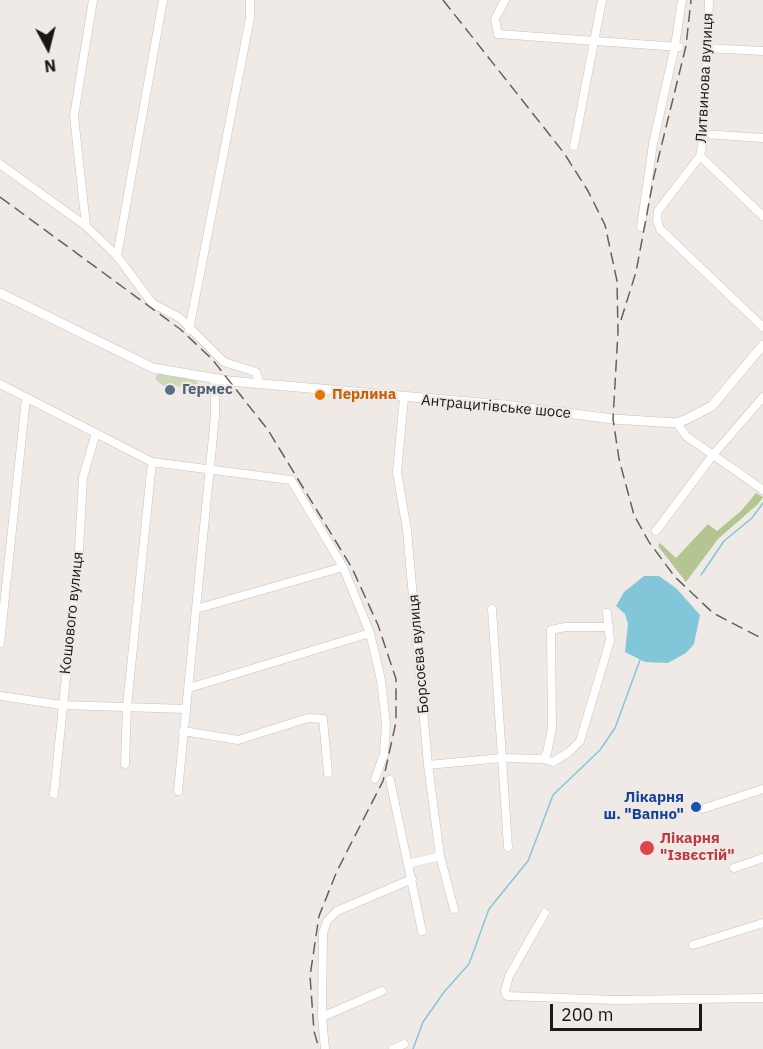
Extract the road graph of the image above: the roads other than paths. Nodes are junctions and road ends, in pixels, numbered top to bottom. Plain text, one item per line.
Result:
1 (93, 0) edge
2 (163, 0) edge
3 (249, 0) edge
4 (505, 0) edge
5 (602, 0) edge
6 (682, 0) edge
7 (709, 0) edge
8 (593, 40) junction
9 (677, 47) junction
10 (706, 48) junction
11 (763, 51) edge
12 (704, 134) junction
13 (763, 138) edge
14 (574, 146) dead end
15 (700, 156) junction
16 (0, 164) edge
17 (763, 216) edge
18 (86, 226) junction
19 (641, 227) dead end
20 (117, 256) junction
21 (0, 293) edge
22 (763, 327) edge
23 (189, 330) junction
24 (763, 345) edge
25 (215, 379) junction
26 (259, 382) junction
27 (0, 384) edge
28 (763, 397) edge
29 (26, 398) junction
30 (404, 398) junction
31 (677, 423) junction
32 (96, 433) junction
33 (713, 454) junction
34 (152, 462) junction
35 (208, 470) junction
36 (762, 489) edge
37 (656, 531) dead end
38 (343, 567) junction
39 (196, 609) junction
40 (492, 609) dead end
41 (607, 613) dead end
42 (609, 627) junction
43 (370, 633) junction
44 (0, 643) edge
45 (189, 688) junction
46 (0, 696) edge
47 (62, 705) junction
48 (127, 706) junction
49 (186, 709) junction
50 (183, 731) junction
51 (502, 758) junction
52 (543, 759) junction
53 (125, 764) dead end
54 (428, 765) junction
55 (328, 773) dead end
56 (375, 779) dead end
57 (390, 780) dead end
58 (763, 789) edge
59 (178, 791) dead end
60 (54, 794) dead end
61 (702, 809) dead end
62 (508, 847) dead end
63 (440, 856) junction
64 (763, 858) edge
65 (408, 864) junction
66 (734, 868) dead end
67 (412, 879) junction
68 (454, 909) dead end
69 (544, 913) dead end
70 (763, 923) edge
71 (422, 931) dead end
72 (693, 945) dead end
73 (382, 991) dead end
74 (763, 998) edge
75 (322, 1017) junction
76 (404, 1044) dead end
77 (326, 1049) edge
78 (393, 1049) edge

1 - 18 street
2 - 20 street
3 - 23 street
4 - 8 street
5 - 8 street
6 - 9 street
7 - 10 street, Литвинова вулиця
8 - 9 street
8 - 14 street
9 - 19 street
10 - 11 street
10 - 12 street, Литвинова вулиця
12 - 13 street
12 - 15 street, Литвинова вулиця
15 - 17 street
15 - 22 street
16 - 18 street
18 - 20 street
20 - 23 street
21 - 25 main road, Антрацитівське шосе
23 - 26 street
24 - 31 main road
25 - 26 main road, Антрацитівське шосе
25 - 35 street
26 - 30 main road, Антрацитівське шосе
27 - 29 street
28 - 33 street
29 - 32 street
29 - 44 street
30 - 31 main road, Антрацитівське шосе
30 - 54 street, Борсоєва вулиця
31 - 33 street
32 - 34 street
32 - 47 street, Кошового вулиця
33 - 36 street
33 - 37 street
34 - 35 street
34 - 48 street
35 - 38 street
35 - 39 street
38 - 39 street
38 - 43 street
39 - 45 street
40 - 51 street
41 - 42 street
42 - 52 street
42 - 52 street
43 - 45 street
43 - 56 street
45 - 49 street
46 - 47 street
47 - 48 street
47 - 60 street, Кошового вулиця
48 - 49 street
48 - 53 street
49 - 50 street
50 - 55 street
50 - 59 street
51 - 52 street
51 - 54 street
51 - 62 street
54 - 63 street, Борсоєва вулиця
57 - 65 street
58 - 61 street
63 - 65 street
63 - 68 street, Борсоєва вулиця
64 - 66 street
65 - 67 street
67 - 71 street
67 - 75 street
69 - 74 street
70 - 72 street
73 - 75 street
75 - 77 street
76 - 78 street

